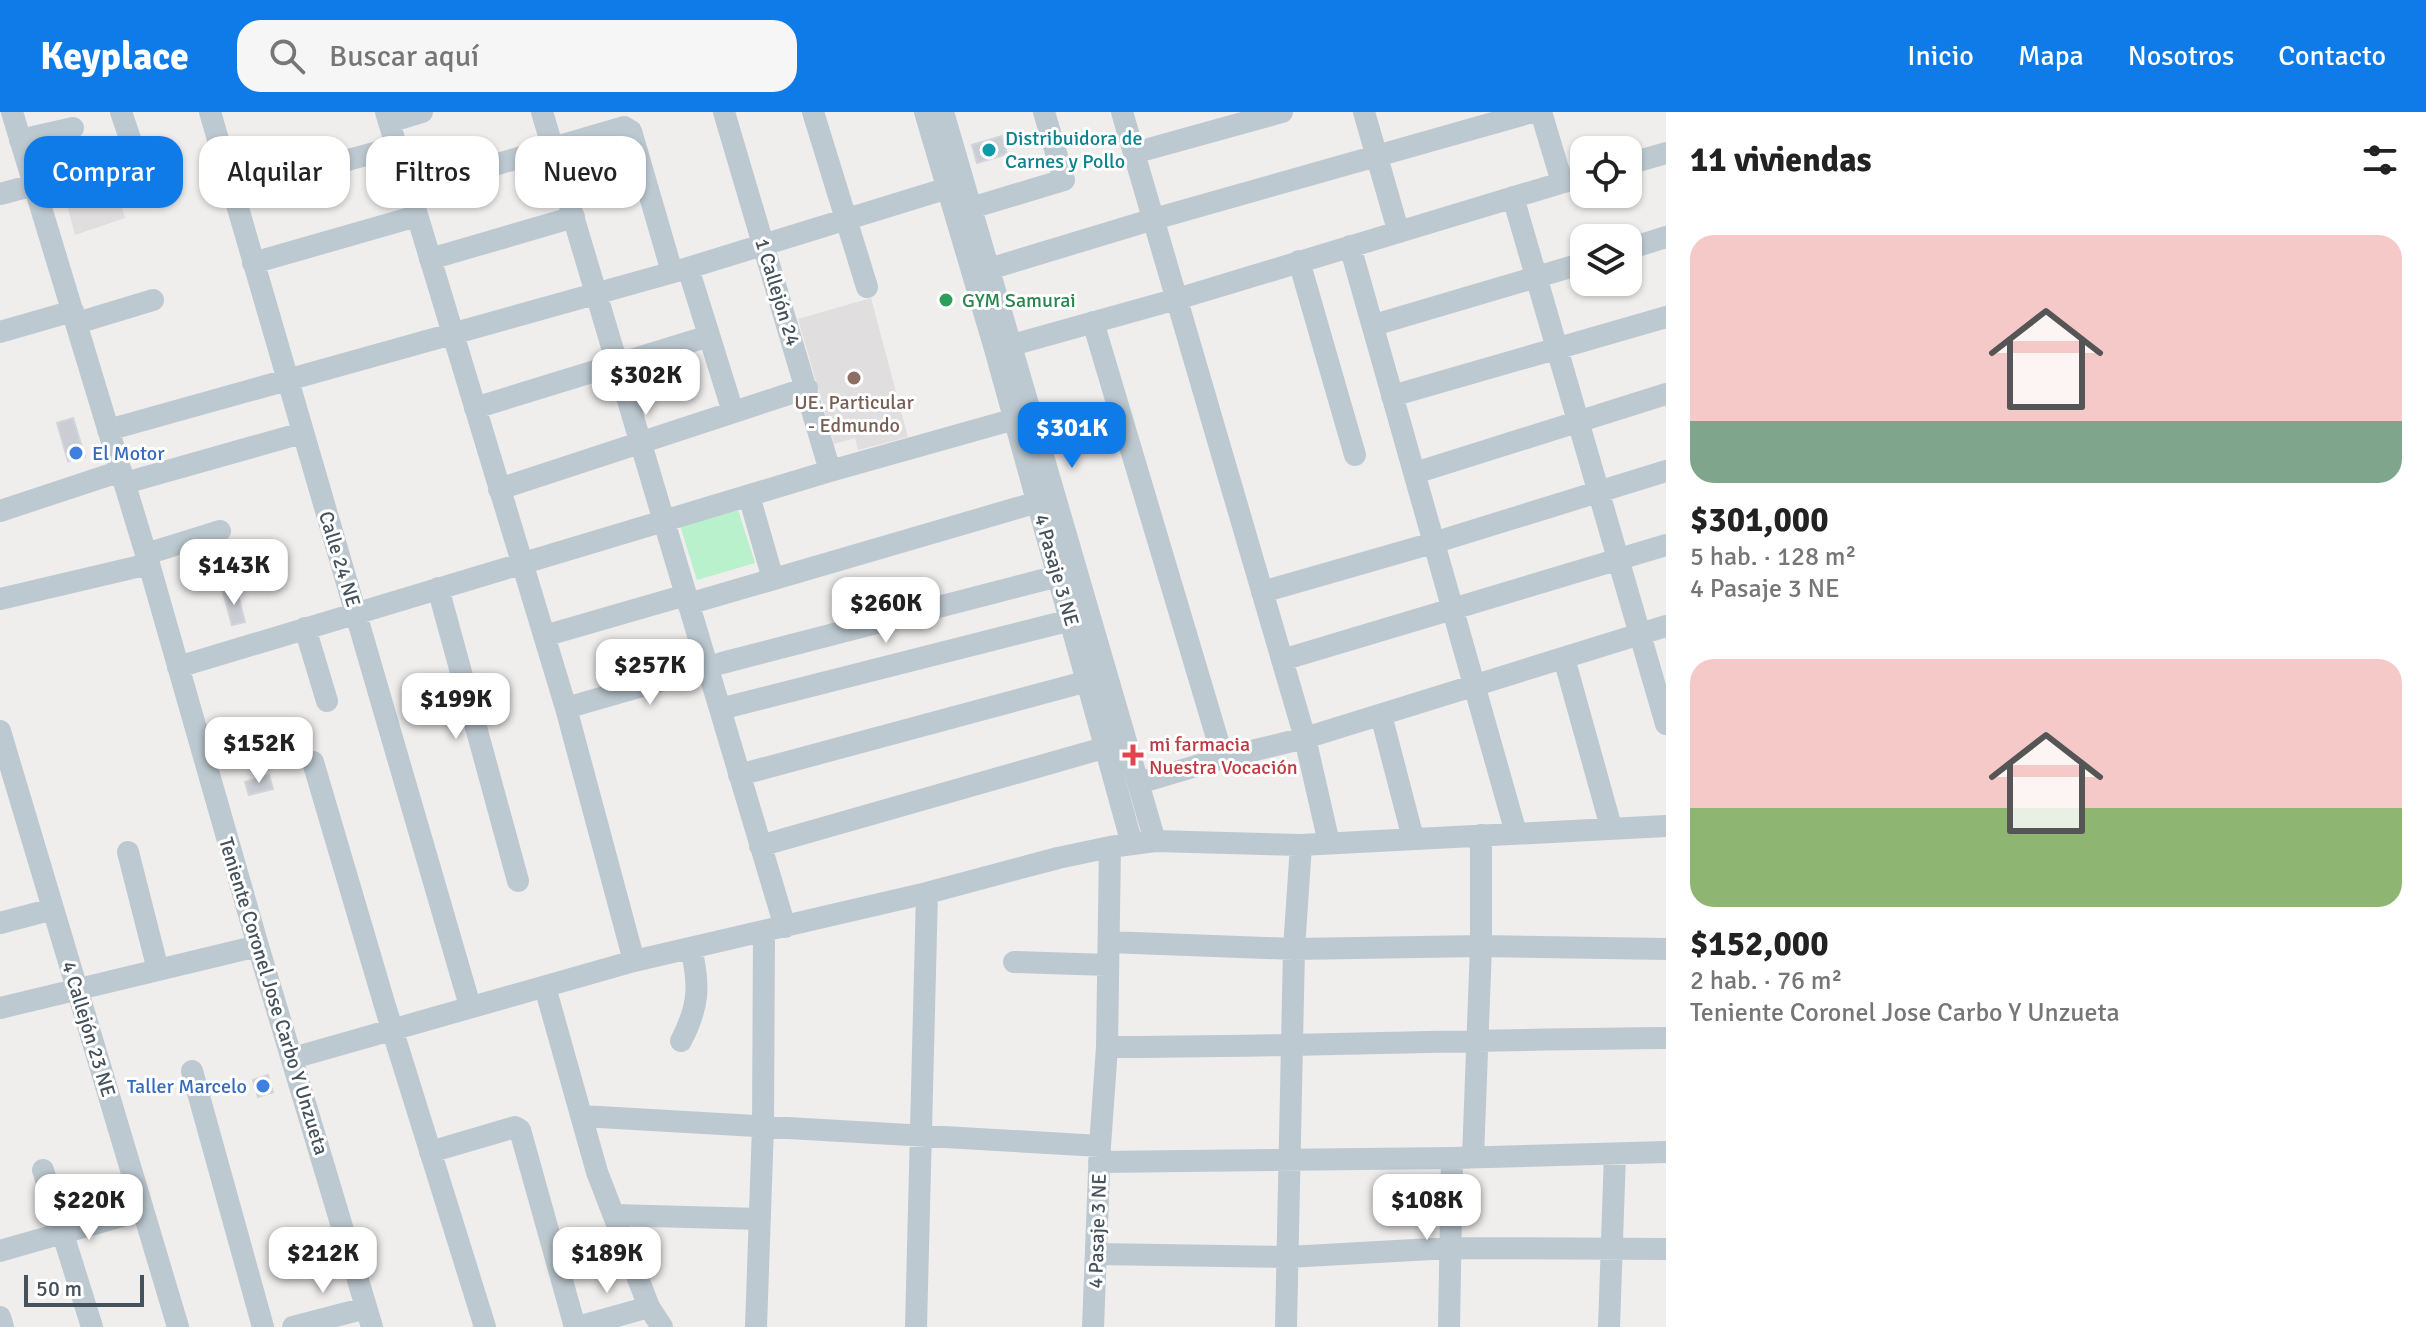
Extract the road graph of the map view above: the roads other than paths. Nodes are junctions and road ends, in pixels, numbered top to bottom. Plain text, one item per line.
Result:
1 (12, 112) edge
2 (121, 112) edge
3 (210, 112) edge
4 (422, 112) edge
5 (542, 112) edge
6 (724, 112) edge
7 (813, 112) edge
8 (925, 112) edge
9 (943, 112) edge
10 (1044, 112) edge
11 (1122, 112) edge
12 (1282, 112) edge
13 (1364, 112) edge
14 (1532, 112) edge
15 (1541, 112) edge
16 (387, 117) edge
17 (73, 128) dead end
18 (129, 136) edge
19 (550, 136) edge
20 (590, 136) edge
21 (633, 136) edge
22 (20, 140) junction
23 (24, 153) edge
24 (1134, 153) junction
25 (1666, 153) edge
26 (1376, 158) junction
27 (1642, 160) edge
28 (1570, 173) edge
29 (646, 174) edge
30 (1570, 180) edge
31 (24, 188) edge
32 (948, 188) junction
33 (0, 194) edge
34 (1513, 197) junction
35 (41, 208) edge
36 (415, 208) edge
37 (571, 208) edge
38 (971, 208) junction
39 (417, 216) junction
40 (574, 217) junction
41 (1154, 219) junction
42 (845, 220) junction
43 (1398, 230) junction
44 (1666, 237) edge
45 (763, 245) junction
46 (1642, 245) edge
47 (1350, 246) junction
48 (430, 259) junction
49 (1299, 261) junction
50 (253, 263) junction
51 (1570, 267) edge
52 (989, 269) junction
53 (680, 270) junction
54 (1536, 278) junction
55 (867, 287) dead end
56 (596, 293) junction
57 (1177, 299) junction
58 (153, 300) dead end
59 (75, 317) junction
60 (1666, 317) edge
61 (1093, 322) junction
62 (1374, 325) junction
63 (0, 332) edge
64 (453, 335) junction
65 (709, 336) junction
66 (1012, 345) junction
67 (1557, 349) junction
68 (617, 364) junction
69 (287, 381) junction
70 (807, 388) junction
71 (1666, 394) edge
72 (1392, 396) junction
73 (475, 408) junction
74 (733, 412) junction
75 (1015, 419) junction
76 (1579, 422) junction
77 (108, 430) junction
78 (302, 433) junction
79 (641, 443) junction
80 (1355, 455) dead end
81 (830, 471) junction
82 (1666, 471) edge
83 (1415, 473) junction
84 (123, 477) junction
85 (499, 489) junction
86 (1600, 490) junction
87 (749, 496) junction
88 (1038, 502) junction
89 (0, 511) edge
90 (664, 522) junction
91 (220, 531) dead end
92 (1433, 543) junction
93 (1666, 545) edge
94 (1620, 558) junction
95 (148, 559) junction
96 (523, 564) junction
97 (1058, 576) junction
98 (773, 579) junction
99 (438, 588) junction
100 (1262, 592) junction
101 (0, 599) edge
102 (687, 599) junction
103 (1454, 608) junction
104 (357, 612) junction
105 (1071, 620) junction
106 (1666, 626) edge
107 (305, 628) junction
108 (1641, 634) junction
109 (544, 636) junction
110 (1564, 658) junction
111 (1282, 660) junction
112 (178, 667) junction
113 (707, 667) junction
114 (1088, 681) junction
115 (1475, 686) junction
116 (327, 701) dead end
117 (566, 708) junction
118 (720, 709) junction
119 (1381, 715) junction
120 (1665, 715) edge
121 (0, 731) edge
122 (1305, 738) junction
123 (1107, 747) junction
124 (1223, 758) junction
125 (313, 762) dead end
126 (739, 775) junction
127 (1139, 783) junction
128 (1666, 826) edge
129 (1611, 827) junction
130 (1516, 833) junction
131 (1481, 835) junction
132 (1413, 838) junction
133 (1155, 841) junction
134 (1329, 843) junction
135 (1121, 845) junction
136 (1301, 845) junction
137 (760, 846) junction
138 (128, 852) dead end
139 (518, 881) dead end
140 (927, 893) junction
141 (53, 909) junction
142 (0, 923) edge
143 (774, 929) junction
144 (1109, 942) junction
145 (258, 946) junction
146 (1481, 946) junction
147 (691, 948) junction
148 (1294, 949) junction
149 (1666, 949) edge
150 (634, 961) junction
151 (1014, 962) dead end
152 (1108, 965) junction
153 (158, 970) junction
154 (545, 987) junction
155 (76, 990) junction
156 (470, 1006) junction
157 (0, 1008) edge
158 (392, 1030) junction
159 (1666, 1038) edge
160 (1476, 1039) junction
161 (681, 1041) dead end
162 (1107, 1047) junction
163 (1294, 1047) junction
164 (293, 1058) junction
165 (192, 1071) dead end
166 (582, 1116) junction
167 (763, 1126) junction
168 (921, 1135) junction
169 (430, 1152) junction
170 (1666, 1152) edge
171 (1099, 1154) junction
172 (1615, 1154) junction
173 (1463, 1158) junction
174 (1287, 1160) junction
175 (43, 1170) dead end
176 (143, 1210) junction
177 (614, 1215) junction
178 (760, 1219) junction
179 (62, 1233) junction
180 (1450, 1248) junction
181 (1613, 1248) junction
182 (1666, 1249) edge
183 (0, 1251) edge
184 (1096, 1254) junction
185 (1288, 1257) junction
186 (649, 1307) junction
187 (0, 1317) edge
188 (369, 1318) edge
189 (3, 1327) edge
190 (92, 1327) edge
191 (178, 1327) edge
192 (263, 1327) edge
193 (293, 1327) edge
194 (485, 1327) edge
195 (576, 1327) edge
196 (662, 1327) edge
197 (756, 1327) edge
198 (916, 1327) edge
199 (1093, 1327) edge
200 (1286, 1327) edge
201 (1449, 1327) edge
202 (1609, 1327) edge

1 - 22 street, Teniente Coronel Jose Carbo Y Unzueta
2 - 18 street
3 - 50 street, Calle 24 NE
4 - 16 street
5 - 19 street
6 - 45 street, 1 Callejón 24
7 - 42 street
8 - 32 street, 4 Pasaje 3 NE
9 - 38 street, 4 Pasaje 3 NE
10 - 38 street
11 - 24 street
12 - 24 street
13 - 26 street
14 - 26 street
15 - 28 street
17 - 22 street
20 - 21 street
22 - 23 street, Teniente Coronel Jose Carbo Y Unzueta
24 - 41 street
25 - 27 street
26 - 41 street
26 - 43 street
29 - 53 street
30 - 34 street
31 - 33 street
32 - 42 street
32 - 75 street, 4 Pasaje 3 NE
34 - 43 street
34 - 54 street
35 - 59 street, Teniente Coronel Jose Carbo Y Unzueta
36 - 39 street
37 - 40 street
38 - 52 street, 4 Pasaje 3 NE
39 - 48 street
39 - 50 street
40 - 48 street
40 - 56 street
41 - 52 street
41 - 57 street
42 - 45 street
42 - 55 street
43 - 47 street
44 - 46 street
45 - 53 street
45 - 70 street, 1 Callejón 24
47 - 49 street
47 - 62 street
48 - 64 street
49 - 57 street
49 - 80 street
50 - 69 street, Calle 24 NE
51 - 54 street
52 - 66 street, 4 Pasaje 3 NE
53 - 56 street
53 - 65 street
54 - 62 street
54 - 67 street
56 - 64 street
56 - 68 street
57 - 61 street
57 - 100 street
58 - 59 street
59 - 63 street
59 - 77 street, Teniente Coronel Jose Carbo Y Unzueta
60 - 67 street
61 - 66 street
61 - 124 street
62 - 72 street
64 - 69 street
64 - 73 street
65 - 68 street
65 - 74 street
66 - 127 street, 4 Pasaje 3 NE
67 - 72 street
67 - 76 street
68 - 73 street
68 - 79 street
69 - 77 street
69 - 78 street, Calle 24 NE
70 - 74 street
70 - 81 street, 1 Callejón 24
71 - 76 street
72 - 83 street
73 - 85 street
74 - 79 street
75 - 81 street
75 - 88 street, 4 Pasaje 3 NE
76 - 83 street
76 - 86 street
77 - 84 street, Teniente Coronel Jose Carbo Y Unzueta
78 - 84 street
78 - 104 street, Calle 24 NE
79 - 85 street
79 - 90 street
81 - 87 street
82 - 86 street
83 - 92 street
84 - 89 street
84 - 95 street, Teniente Coronel Jose Carbo Y Unzueta
85 - 96 street
86 - 92 street
86 - 94 street
87 - 90 street
87 - 98 street
88 - 97 street, 4 Pasaje 3 NE
88 - 98 street
90 - 96 street
90 - 102 street
91 - 95 street
92 - 100 street
92 - 103 street
93 - 94 street
94 - 103 street
94 - 108 street
95 - 101 street
95 - 112 street, Teniente Coronel Jose Carbo Y Unzueta
96 - 99 street
96 - 109 street
97 - 105 street, 4 Pasaje 3 NE
97 - 113 street
98 - 102 street
99 - 104 street
99 - 139 street
100 - 111 street
102 - 109 street
102 - 113 street
103 - 111 street
103 - 115 street
104 - 107 street
104 - 156 street, Calle 24 NE
105 - 114 street, 4 Pasaje 3 NE
105 - 118 street
106 - 108 street
107 - 112 street
107 - 116 street
108 - 110 street
108 - 120 street
109 - 117 street
110 - 115 street
110 - 129 street
111 - 122 street
112 - 145 street, Teniente Coronel Jose Carbo Y Unzueta
113 - 117 street
113 - 118 street
114 - 123 street, 4 Pasaje 3 NE
114 - 126 street
115 - 119 street
115 - 130 street
117 - 150 street
118 - 126 street
119 - 122 street
119 - 132 street
121 - 141 street, 4 Callejón 23 NE
122 - 124 street
122 - 134 street
123 - 135 street, 4 Pasaje 3 NE
123 - 137 street
124 - 127 street
125 - 158 street
126 - 137 street
127 - 133 street, 4 Pasaje 3 NE
128 - 129 street
129 - 130 street
130 - 131 street
131 - 132 street
131 - 146 street
132 - 134 street
133 - 135 street
133 - 136 street
134 - 136 street
135 - 140 street
135 - 144 street, 4 Pasaje 3 NE
136 - 148 street
137 - 143 street
138 - 153 street
140 - 143 street
140 - 168 street
141 - 142 street
141 - 155 street, 4 Callejón 23 NE
143 - 147 street
143 - 167 street
144 - 148 street
144 - 152 street, 4 Pasaje 3 NE
145 - 153 street
145 - 164 street, Teniente Coronel Jose Carbo Y Unzueta
146 - 148 street
146 - 149 street
146 - 160 street
147 - 150 street
147 - 161 street
148 - 163 street
150 - 154 street
151 - 152 street
152 - 162 street, 4 Pasaje 3 NE
153 - 155 street
154 - 156 street
154 - 166 street
155 - 157 street
155 - 176 street, 4 Callejón 23 NE
156 - 158 street
158 - 164 street
158 - 169 street
159 - 160 street
160 - 163 street
160 - 173 street
162 - 163 street
162 - 171 street, 4 Pasaje 3 NE
163 - 174 street
164 - 188 street, Teniente Coronel Jose Carbo Y Unzueta
165 - 192 street
166 - 167 street
166 - 177 street
167 - 168 street
167 - 178 street
168 - 171 street
168 - 198 street
169 - 194 street
169 - 195 street
170 - 172 street
171 - 174 street
171 - 184 street, 4 Pasaje 3 NE
172 - 173 street
172 - 181 street
173 - 174 street
173 - 180 street
174 - 185 street
175 - 179 street
176 - 179 street
176 - 191 street, 4 Callejón 23 NE
177 - 178 street
177 - 186 street
178 - 197 street
179 - 183 street
179 - 190 street
180 - 181 street
180 - 185 street
180 - 201 street
181 - 182 street
181 - 202 street
184 - 185 street
184 - 199 street, 4 Pasaje 3 NE
185 - 200 street
186 - 195 street
186 - 196 street
187 - 189 street
188 - 193 street

